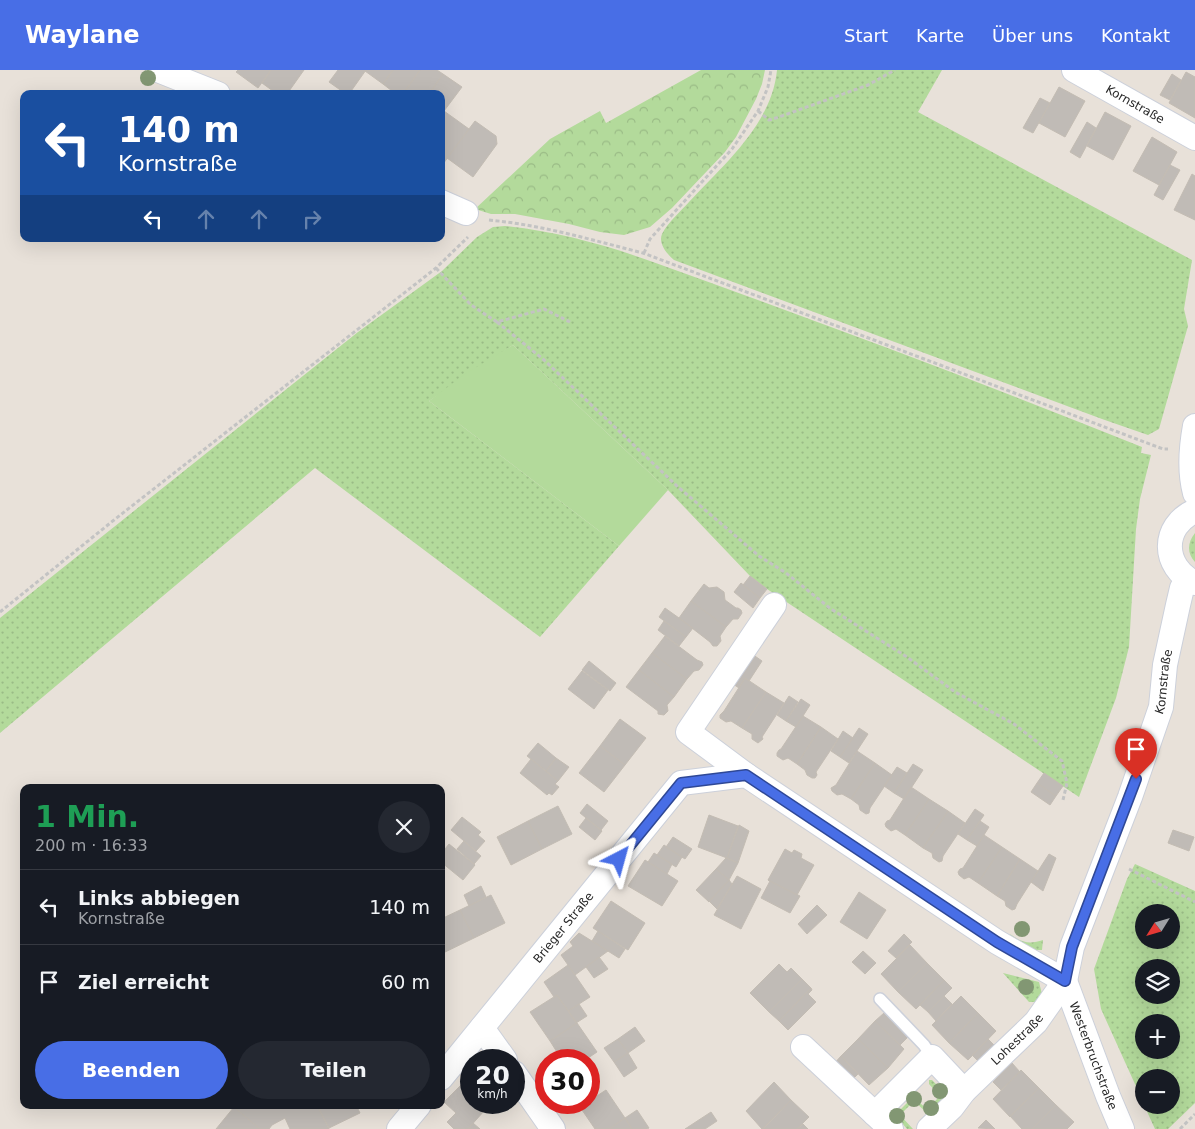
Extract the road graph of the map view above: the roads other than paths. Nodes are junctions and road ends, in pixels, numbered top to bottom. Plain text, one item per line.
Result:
1 (158, 70) edge
2 (1074, 70) edge
3 (208, 90) edge
4 (1195, 138) edge
5 (445, 204) edge
6 (474, 216) road end
7 (1195, 426) edge
8 (1195, 493) edge
9 (1195, 510) edge
10 (1191, 581) edge
11 (774, 605) dead end
12 (746, 775) junction
13 (1065, 981) junction
14 (880, 998) dead end
15 (482, 1028) junction
16 (803, 1047) dead end
17 (497, 1049) edge
18 (932, 1057) junction
19 (445, 1073) edge
20 (525, 1089) edge
21 (964, 1092) junction
22 (416, 1109) edge
23 (883, 1121) edge
24 (399, 1129) edge
25 (553, 1129) edge
26 (929, 1129) edge
27 (1122, 1129) edge

1 - 3 street
2 - 4 street, Kornstraße
5 - 6 street
7 - 8 street
9 - 10 street
10 - 13 street, Kornstraße
11 - 12 street
12 - 13 street
12 - 15 street, Brieger Straße
13 - 21 street, Lohestraße
13 - 27 street, Westerbruchstraße
14 - 18 lane
15 - 17 street
15 - 19 street, Brieger Straße
16 - 23 street
18 - 21 street
18 - 23 street
20 - 25 street
21 - 26 street, Lohestraße
22 - 24 street

